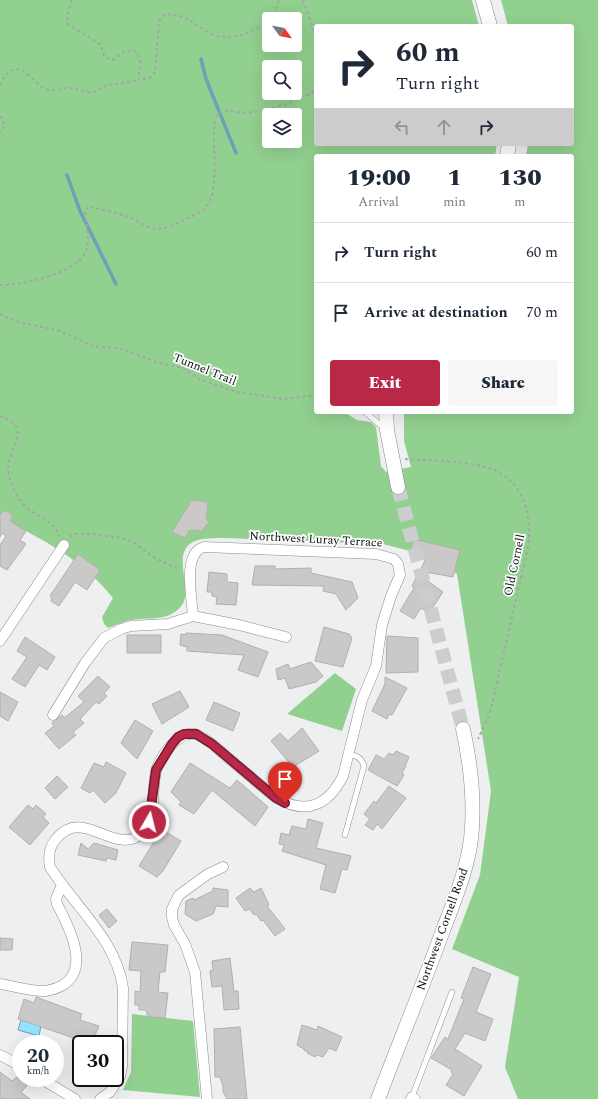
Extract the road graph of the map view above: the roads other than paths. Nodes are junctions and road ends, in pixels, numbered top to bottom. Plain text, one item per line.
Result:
1 (483, 0) edge
2 (489, 24) edge
3 (367, 414) edge
4 (386, 414) edge
5 (387, 430) junction
6 (398, 487) tunnel mouth
7 (64, 545) road end
8 (193, 616) junction
9 (286, 637) dead end
10 (0, 641) edge
11 (53, 715) dead end
12 (463, 729) tunnel mouth
13 (348, 754) junction
14 (345, 835) dead end
15 (223, 867) dead end
16 (62, 885) junction
17 (0, 984) edge
18 (452, 992) dead end
19 (0, 1055) edge
20 (12, 1061) edge
21 (55, 1087) edge
22 (413, 1098) edge
23 (75, 1099) edge
24 (100, 1099) edge
25 (207, 1099) edge
26 (378, 1099) edge

1 - 2 main road
3 - 5 lane
4 - 5 main road
5 - 6 main road
7 - 10 street
8 - 9 street
8 - 11 street
8 - 13 street, Northwest Luray Terrace
12 - 26 main road, Northwest Cornell Road
13 - 14 lane
13 - 16 street, Northwest Luray Terrace
15 - 25 street
16 - 17 street
16 - 24 street, Northwest Luray Terrace
18 - 22 lane
19 - 20 street
21 - 23 street

